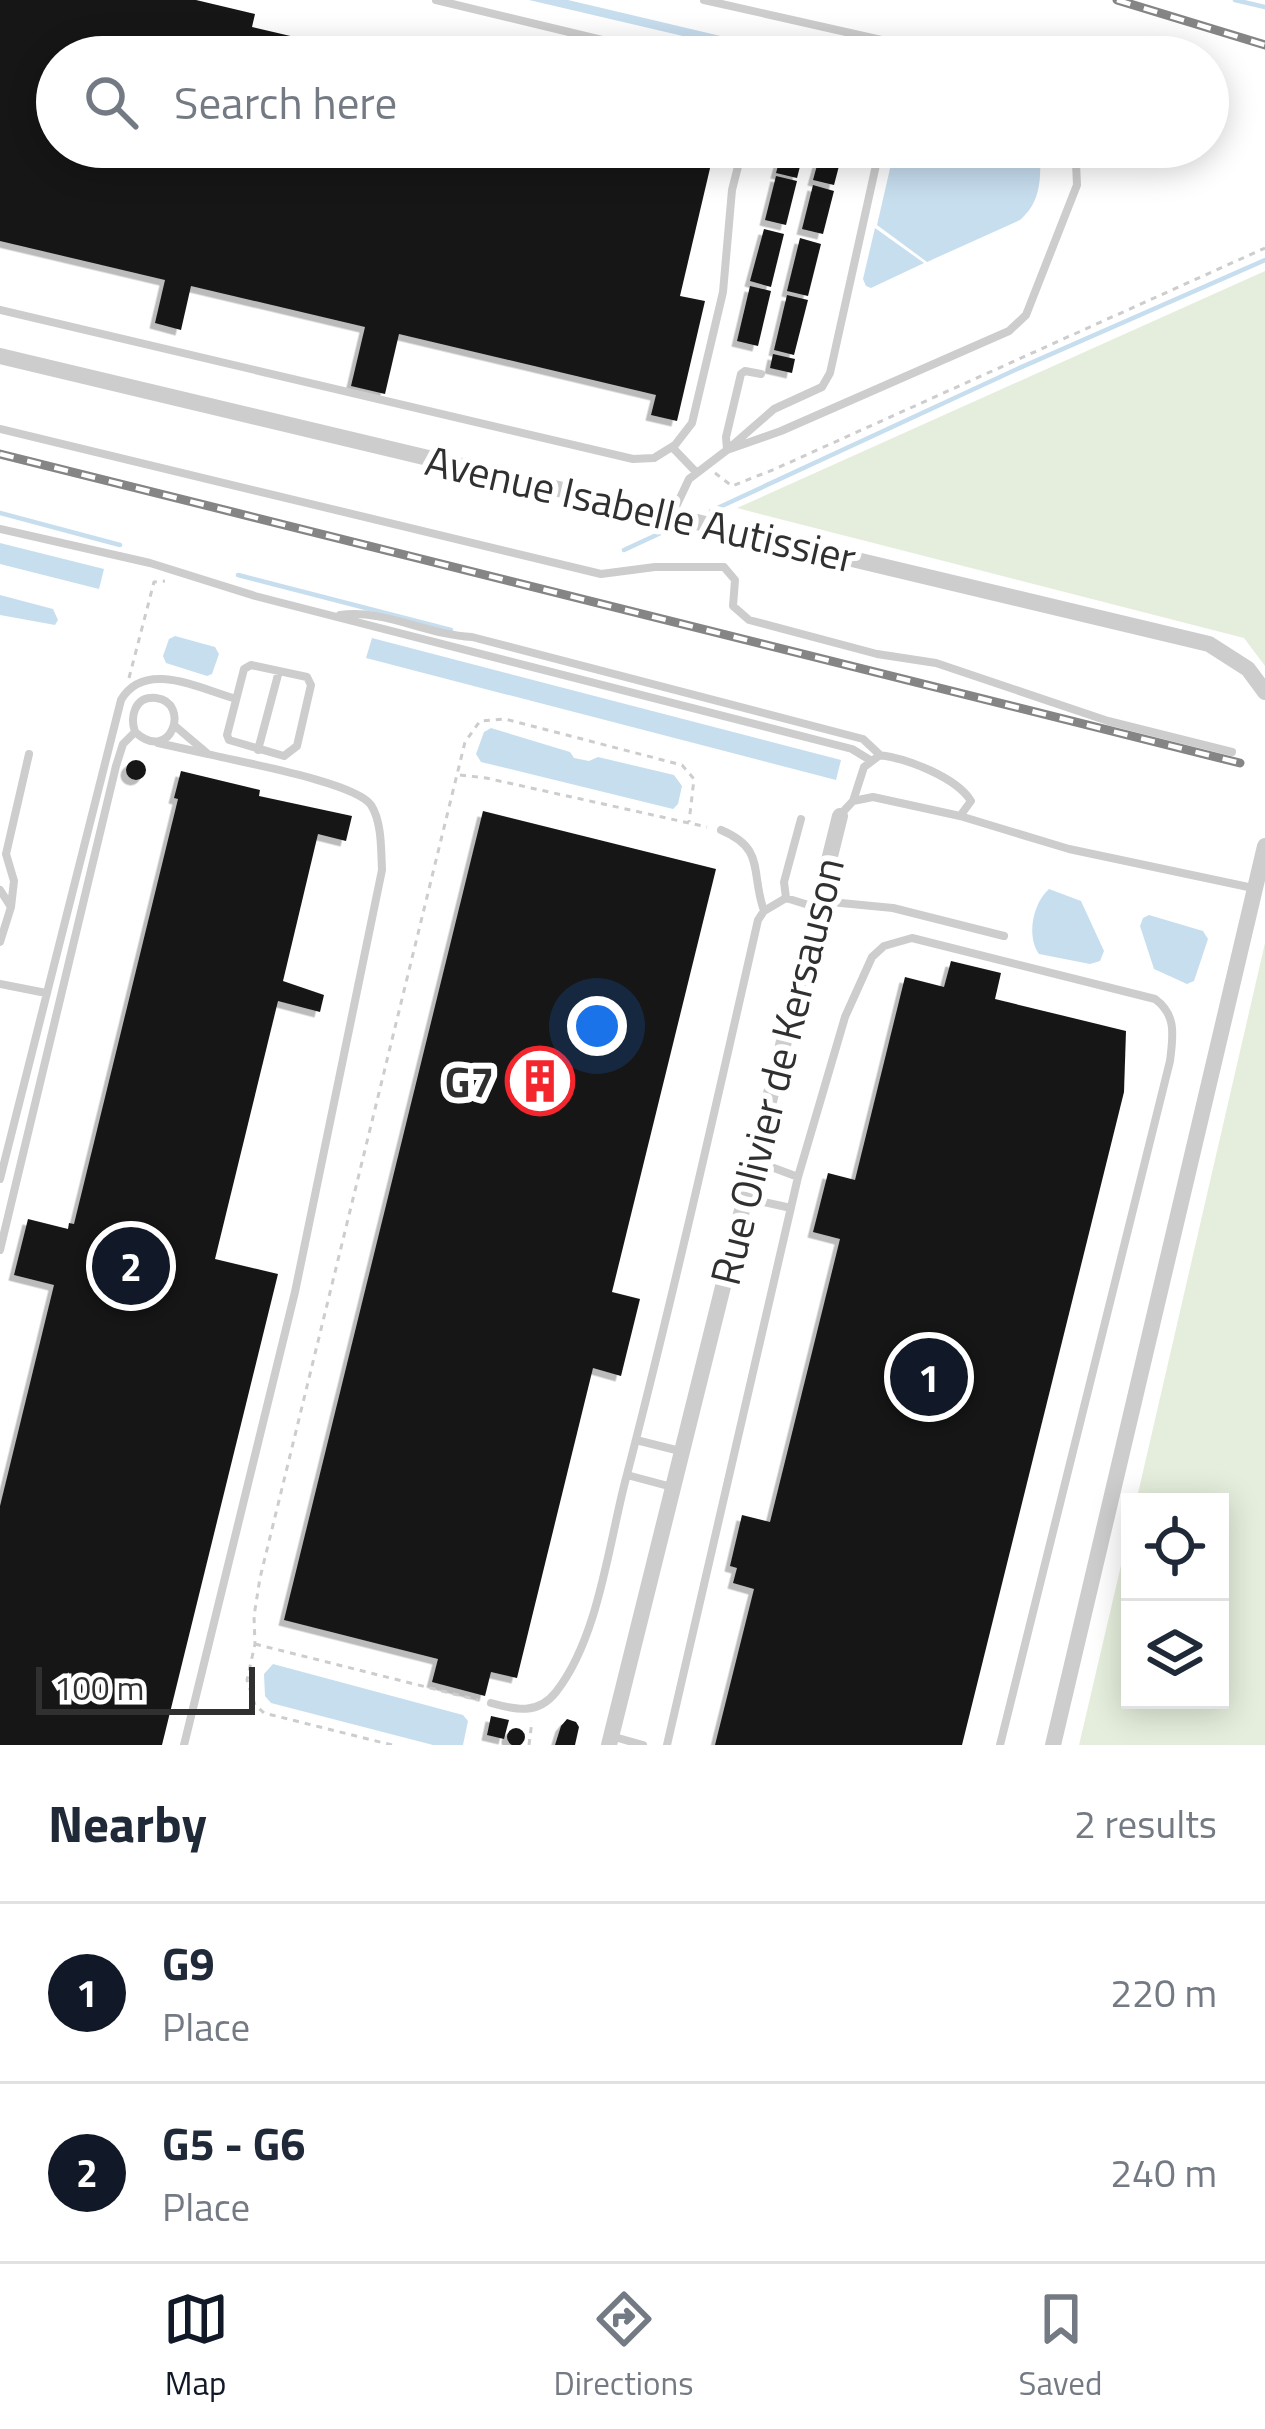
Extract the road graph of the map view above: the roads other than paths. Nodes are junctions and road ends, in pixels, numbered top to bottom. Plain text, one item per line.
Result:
1 (436, 0) edge
2 (704, 0) edge
3 (586, 36) edge
4 (864, 36) edge
5 (738, 168) edge
6 (875, 168) edge
7 (1076, 168) edge
8 (0, 310) edge
9 (0, 356) edge
10 (761, 374) dead end
11 (0, 429) edge
12 (672, 447) junction
13 (727, 450) junction
14 (700, 468) junction
15 (672, 516) junction
16 (0, 530) edge
17 (334, 616) junction
18 (279, 671) junction
19 (1265, 692) edge
20 (236, 699) junction
21 (175, 726) junction
22 (135, 732) junction
23 (157, 742) junction
24 (258, 750) junction
25 (1232, 752) dead end
26 (29, 754) dead end
27 (208, 754) junction
28 (880, 755) junction
29 (870, 760) junction
30 (853, 801) junction
31 (840, 816) joint
32 (960, 816) junction
33 (801, 819) dead end
34 (721, 830) road end
35 (1265, 846) edge
36 (1255, 888) junction
37 (0, 890) edge
38 (786, 898) junction
39 (818, 904) junction
40 (11, 908) junction
41 (764, 911) junction
42 (1004, 936) dead end
43 (0, 942) edge
44 (0, 984) edge
45 (46, 993) junction
46 (753, 1161) junction
47 (798, 1177) junction
48 (0, 1179) edge
49 (744, 1198) junction
50 (791, 1208) junction
51 (0, 1250) edge
52 (636, 1440) junction
53 (681, 1452) junction
54 (627, 1475) junction
55 (673, 1487) junction
56 (491, 1703) road end
57 (610, 1741) edge
58 (184, 1745) edge
59 (643, 1745) edge
60 (668, 1745) edge
61 (1000, 1745) edge
62 (1053, 1745) edge

1 - 3 lane
2 - 4 lane
5 - 12 lane
6 - 13 lane
7 - 13 lane
8 - 12 lane
9 - 15 street, Avenue Isabelle Autissier
10 - 13 lane
11 - 25 lane
12 - 14 lane
13 - 14 lane
14 - 15 lane
15 - 19 street, Avenue Isabelle Autissier
16 - 17 lane
17 - 28 lane
17 - 29 lane
18 - 20 lane
18 - 24 lane
18 - 24 lane
20 - 24 lane
20 - 45 lane
21 - 22 lane
21 - 23 lane
21 - 27 lane
22 - 23 lane
22 - 51 lane
23 - 27 lane
26 - 40 lane
27 - 58 lane
28 - 29 lane
28 - 32 lane
29 - 30 lane
30 - 31 lane, Rue Olivier de Kersauson
30 - 32 lane, Rue Olivier de Kersauson
31 - 39 street, Rue Olivier de Kersauson
32 - 36 lane, Rue Olivier de Kersauson
33 - 38 lane
34 - 41 lane
35 - 36 street
36 - 62 street
37 - 40 lane
38 - 39 lane
38 - 41 lane
39 - 42 lane
39 - 46 street, Rue Olivier de Kersauson
40 - 43 lane
41 - 52 lane
44 - 45 lane
45 - 48 lane
46 - 47 lane
46 - 49 street, Rue Olivier de Kersauson
47 - 50 lane
47 - 61 lane
49 - 50 lane
49 - 53 street, Rue Olivier de Kersauson
50 - 60 lane
52 - 53 lane
52 - 54 lane
53 - 55 street, Rue Olivier de Kersauson
54 - 55 lane
54 - 56 lane
55 - 57 street, Rue Olivier de Kersauson
57 - 59 lane

